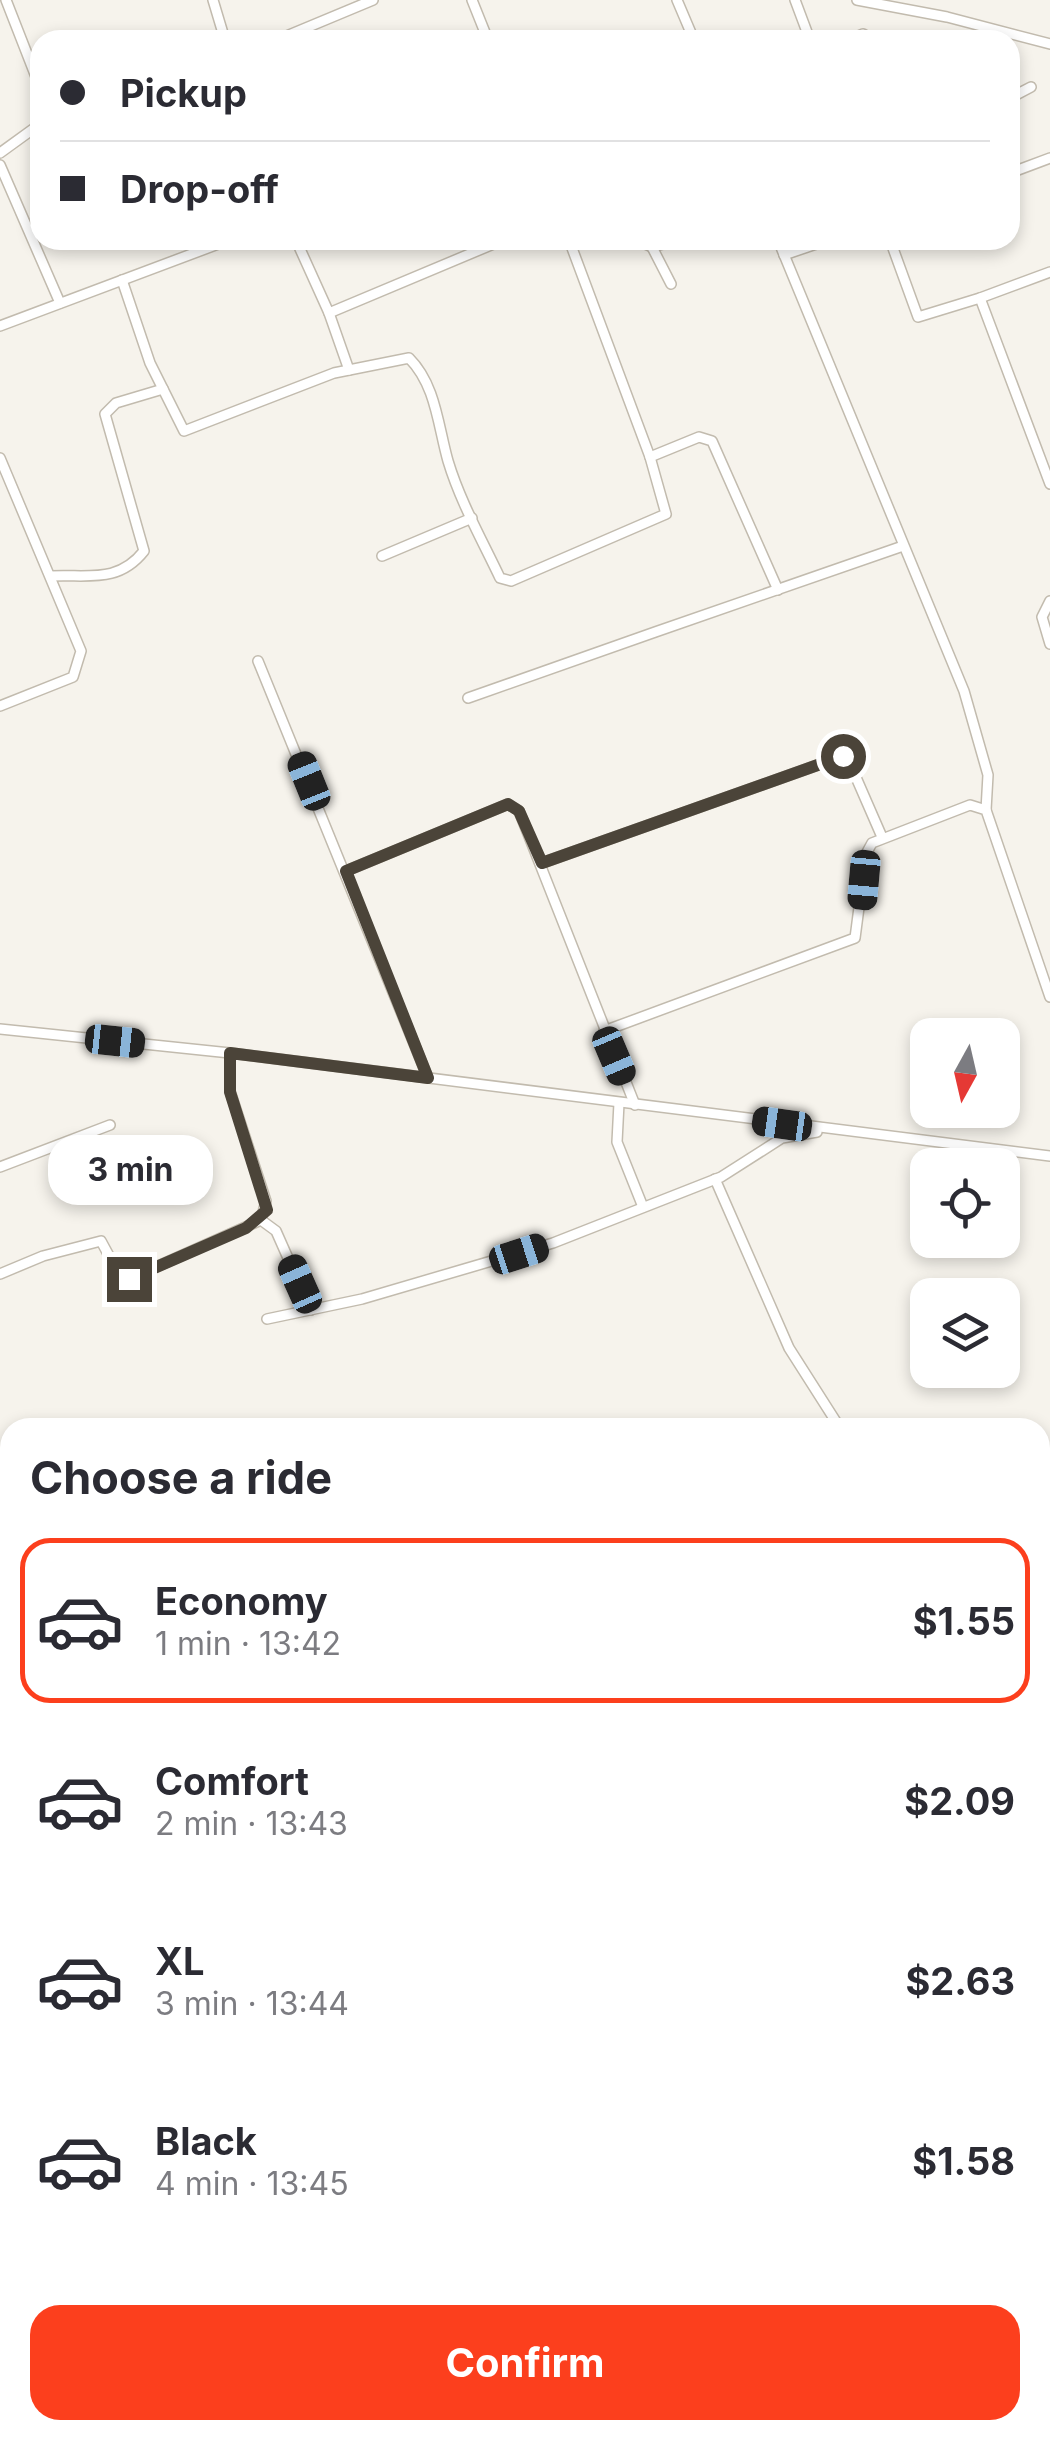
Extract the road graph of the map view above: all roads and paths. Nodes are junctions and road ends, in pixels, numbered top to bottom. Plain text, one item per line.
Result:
1 (6, 0) edge
2 (213, 0) edge
3 (373, 0) edge
4 (472, 0) edge
5 (677, 0) edge
6 (794, 0) edge
7 (858, 0) edge
8 (222, 30) edge
9 (301, 30) edge
10 (484, 30) edge
11 (690, 30) edge
12 (806, 30) edge
13 (999, 30) edge
14 (1020, 36) edge
15 (1050, 44) edge
16 (30, 61) edge
17 (1031, 87) dead end
18 (1020, 93) edge
19 (30, 132) edge
20 (0, 154) edge
21 (1050, 158) edge
22 (0, 165) edge
23 (1020, 169) edge
24 (30, 234) edge
25 (37, 250) edge
26 (202, 250) edge
27 (301, 250) edge
28 (479, 250) edge
29 (573, 250) edge
30 (653, 250) edge
31 (782, 250) edge
32 (797, 250) edge
33 (894, 250) edge
34 (784, 254) junction
35 (1050, 272) edge
36 (122, 280) junction
37 (671, 284) dead end
38 (980, 298) junction
39 (60, 304) junction
40 (330, 313) junction
41 (0, 326) edge
42 (349, 370) junction
43 (163, 389) junction
44 (650, 457) junction
45 (0, 458) edge
46 (3, 477) edge
47 (1050, 484) edge
48 (472, 518) junction
49 (903, 546) junction
50 (382, 556) dead end
51 (51, 576) junction
52 (778, 590) junction
53 (1050, 601) edge
54 (1050, 644) edge
55 (258, 661) dead end
56 (468, 698) dead end
57 (0, 706) edge
58 (986, 810) junction
59 (882, 837) junction
60 (542, 863) junction
61 (346, 871) junction
62 (1050, 997) edge
63 (0, 1029) edge
64 (604, 1031) junction
65 (230, 1053) junction
66 (428, 1078) junction
67 (619, 1103) junction
68 (635, 1105) junction
69 (110, 1125) dead end
70 (824, 1130) junction
71 (1050, 1156) edge
72 (0, 1167) edge
73 (715, 1179) junction
74 (644, 1207) junction
75 (260, 1220) junction
76 (0, 1274) edge
77 (311, 1310) junction
78 (267, 1319) dead end
79 (834, 1418) edge

1 - 16 street
2 - 8 street
3 - 9 street
4 - 10 street
5 - 11 street
6 - 12 street
7 - 13 street
14 - 15 street
17 - 18 street
19 - 20 street
21 - 23 street
22 - 24 street
25 - 39 street
26 - 36 street
27 - 40 street
28 - 40 street
29 - 44 street
30 - 37 street
31 - 34 street
32 - 34 street
33 - 38 street
34 - 49 street
35 - 38 street
36 - 39 street
36 - 43 street
38 - 47 street
39 - 41 street
40 - 42 street
42 - 43 street
42 - 48 street
43 - 51 street
44 - 48 street
44 - 52 street
45 - 46 street
46 - 51 street
48 - 50 street
49 - 52 street
49 - 58 street
51 - 57 street
52 - 56 street
53 - 54 street
55 - 61 street
58 - 59 street
58 - 62 street
59 - 60 street
59 - 64 street
60 - 61 street
60 - 64 street
61 - 66 street
63 - 65 street
64 - 68 street
65 - 66 street
65 - 75 street
66 - 67 street
67 - 68 street
67 - 74 street
68 - 70 street
69 - 72 street
70 - 71 street
70 - 73 street
73 - 74 street
73 - 79 street
74 - 77 street
75 - 76 street
75 - 77 street
77 - 78 street

